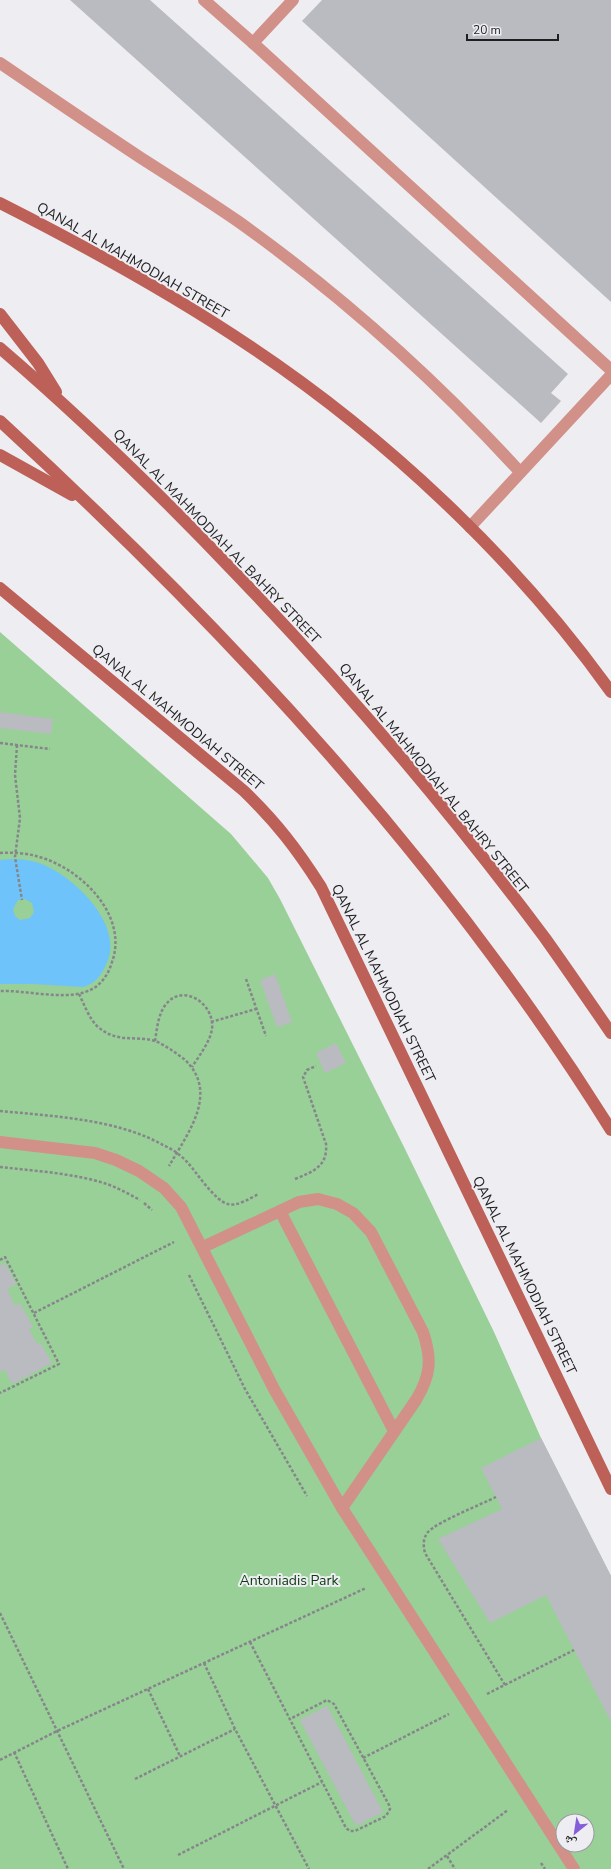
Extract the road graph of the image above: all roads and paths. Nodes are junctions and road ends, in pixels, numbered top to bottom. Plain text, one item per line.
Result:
1 (204, 0) edge
2 (293, 0) edge
3 (253, 43) junction
4 (0, 63) edge
5 (0, 203) edge
6 (0, 314) edge
7 (0, 348) edge
8 (611, 370) edge
9 (611, 375) edge
10 (64, 403) junction
11 (0, 421) edge
12 (0, 455) edge
13 (520, 472) junction
14 (85, 502) junction
15 (470, 527) junction
16 (0, 588) edge
17 (611, 692) edge
18 (0, 743) edge
19 (17, 745) junction
20 (50, 749) dead end
21 (0, 853) edge
22 (14, 853) junction
23 (22, 900) dead end
24 (246, 979) dead end
25 (0, 991) edge
26 (79, 994) junction
27 (256, 1009) junction
28 (211, 1022) junction
29 (611, 1033) edge
30 (266, 1036) dead end
31 (155, 1041) junction
32 (316, 1066) dead end
33 (192, 1067) junction
34 (0, 1111) edge
35 (611, 1130) edge
36 (0, 1142) edge
37 (177, 1153) junction
38 (0, 1167) edge
39 (288, 1182) dead end
40 (159, 1185) junction
41 (260, 1194) dead end
42 (280, 1211) junction
43 (154, 1212) dead end
44 (171, 1236) dead end
45 (203, 1247) junction
46 (0, 1260) edge
47 (187, 1272) dead end
48 (34, 1314) junction
49 (0, 1393) edge
50 (394, 1431) junction
51 (611, 1489) edge
52 (308, 1496) dead end
53 (496, 1497) dead end
54 (342, 1508) junction
55 (362, 1582) dead end
56 (366, 1588) junction
57 (371, 1595) dead end
58 (0, 1613) edge
59 (250, 1642) junction
60 (204, 1663) junction
61 (505, 1685) dead end
62 (148, 1689) junction
63 (442, 1708) dead end
64 (290, 1719) junction
65 (451, 1722) dead end
66 (235, 1729) junction
67 (57, 1731) junction
68 (14, 1752) junction
69 (180, 1756) junction
70 (0, 1760) edge
71 (135, 1779) dead end
72 (322, 1782) junction
73 (504, 1804) dead end
74 (276, 1806) junction
75 (508, 1810) junction
76 (512, 1816) dead end
77 (178, 1855) dead end
78 (447, 1856) junction
79 (541, 1862) dead end
80 (68, 1869) edge
81 (124, 1869) edge
82 (309, 1869) edge
83 (428, 1869) edge
84 (455, 1869) edge
85 (545, 1869) edge
86 (574, 1869) edge

1 - 3 lane
2 - 3 lane
3 - 8 lane
4 - 13 lane
5 - 15 main road, QANAL AL MAHMODIAH STREET
6 - 10 main road
7 - 10 main road
9 - 13 lane
10 - 29 main road, QANAL AL MAHMODIAH AL BAHRY STREET
11 - 14 main road
12 - 14 main road
13 - 15 lane
14 - 35 main road
15 - 17 main road, QANAL AL MAHMODIAH STREET
16 - 51 main road, QANAL AL MAHMODIAH STREET
18 - 19 path
19 - 20 path
19 - 22 path
21 - 22 path
22 - 23 path
22 - 26 path
24 - 27 path
25 - 26 path
26 - 31 path
27 - 28 path
27 - 30 path
28 - 31 path
28 - 33 path
31 - 33 path
32 - 39 path
33 - 37 path
34 - 37 path
36 - 40 lane
37 - 40 path
37 - 41 path
38 - 43 path
40 - 45 lane
42 - 45 lane
42 - 50 lane
42 - 50 lane
44 - 48 path
45 - 54 lane
46 - 48 path
47 - 52 path
48 - 49 path
50 - 54 lane
53 - 61 path
54 - 86 lane
55 - 56 path
56 - 57 path
56 - 59 path
58 - 67 path
59 - 60 path
59 - 64 path
60 - 62 path
60 - 66 path
62 - 67 path
62 - 69 path
63 - 65 path
64 - 72 path
64 - 72 path
66 - 69 path
66 - 74 path
67 - 68 path
67 - 81 path
68 - 70 path
68 - 80 path
69 - 71 path
72 - 74 path
73 - 75 path
74 - 77 path
74 - 82 path
75 - 76 path
75 - 78 path
78 - 83 path
78 - 84 path
79 - 85 path

